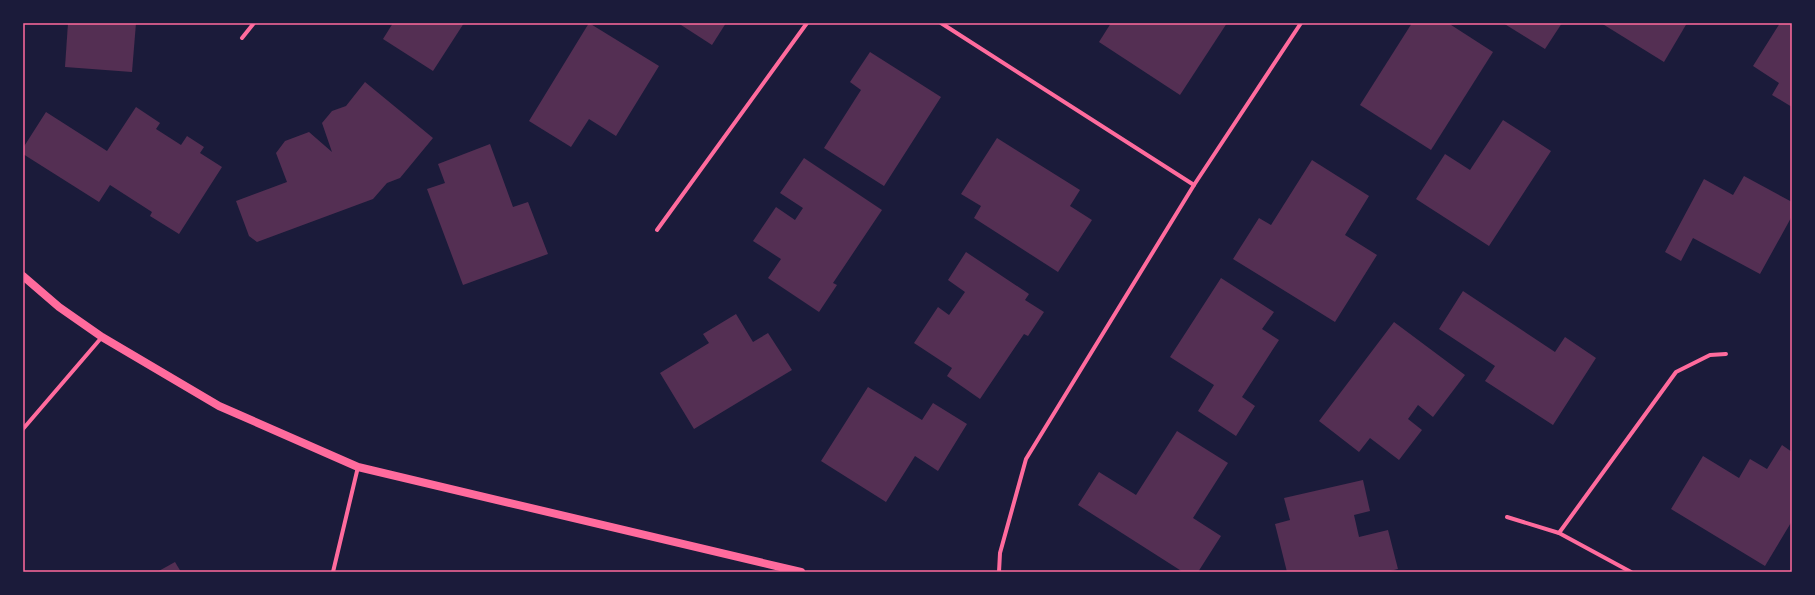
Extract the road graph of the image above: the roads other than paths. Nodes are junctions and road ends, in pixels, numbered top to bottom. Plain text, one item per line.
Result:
1 (254, 23) edge
2 (807, 23) edge
3 (941, 23) edge
4 (1301, 23) edge
5 (242, 38) dead end
6 (1194, 185) junction
7 (657, 230) dead end
8 (23, 276) edge
9 (102, 337) junction
10 (1726, 354) dead end
11 (23, 429) edge
12 (358, 467) junction
13 (1507, 517) dead end
14 (1559, 533) junction
15 (333, 572) edge
16 (801, 572) edge
17 (998, 572) edge
18 (1631, 572) edge

1 - 5 street
2 - 7 street
3 - 6 street
4 - 6 street
6 - 17 street
8 - 9 main road
9 - 11 street
9 - 12 main road
10 - 14 street
12 - 15 street
12 - 16 main road
13 - 14 street
14 - 18 street

